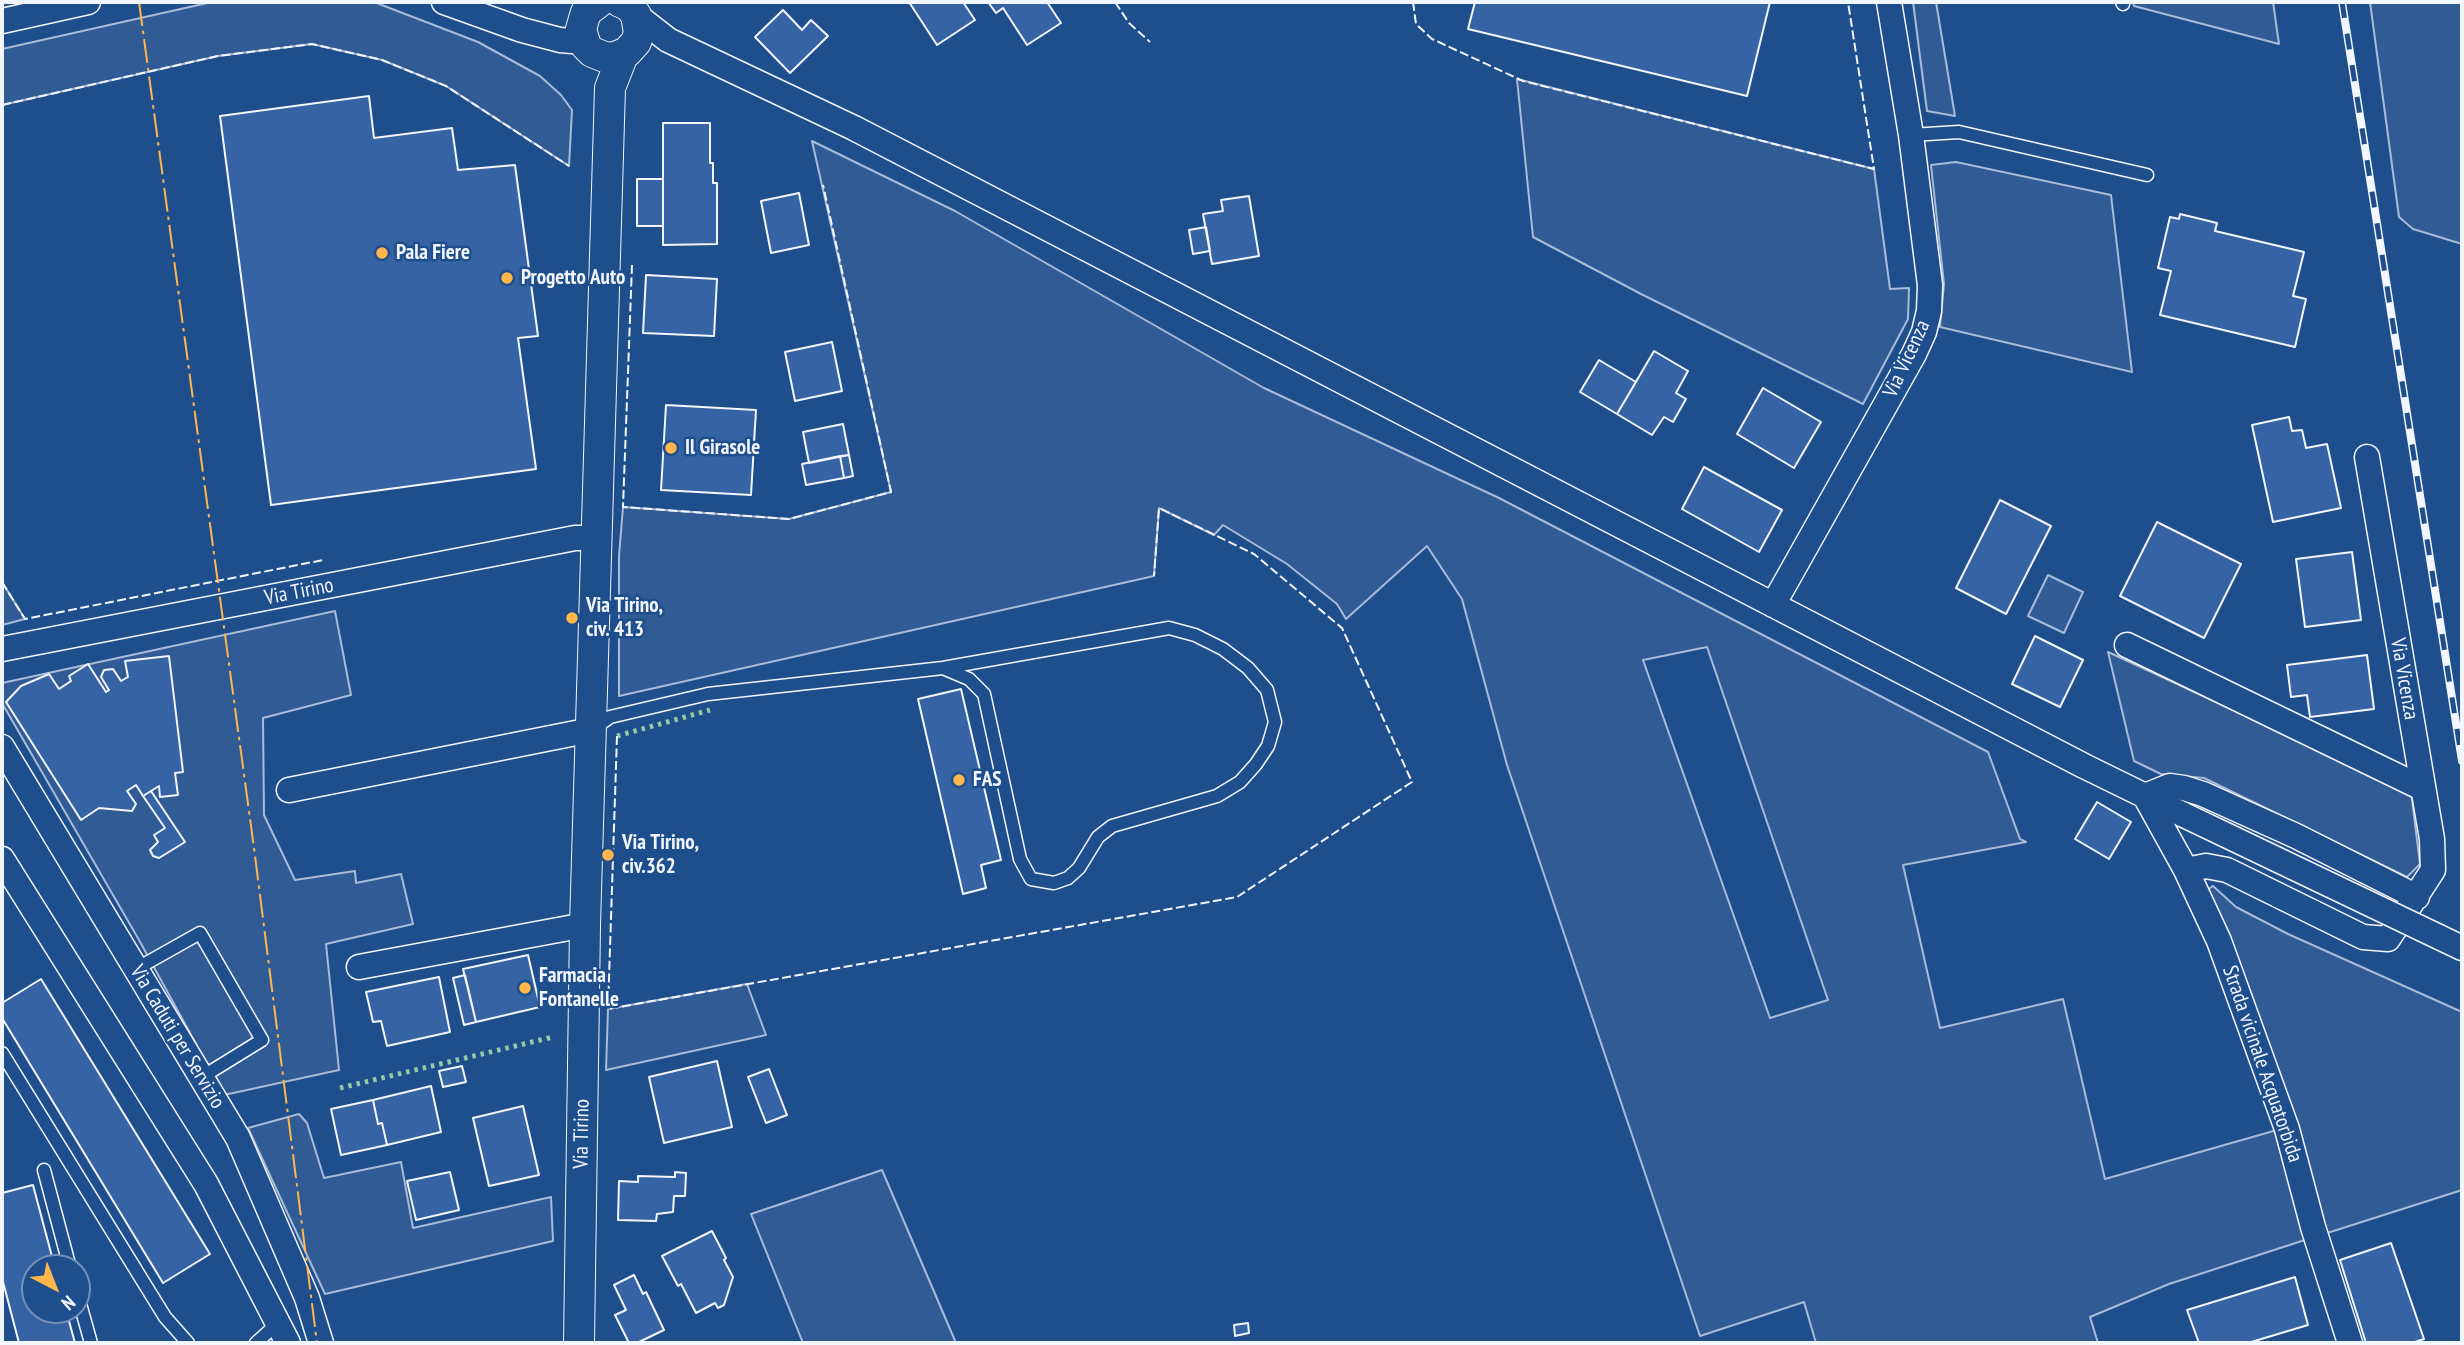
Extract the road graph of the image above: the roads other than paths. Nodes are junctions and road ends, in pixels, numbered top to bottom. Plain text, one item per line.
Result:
1 (88, 2) edge
2 (444, 2) edge
3 (1889, 2) edge
4 (628, 6) edge
5 (2, 21) edge
6 (600, 30) edge
7 (668, 40) junction
8 (1910, 135) junction
9 (2147, 175) dead end
10 (2367, 457) dead end
11 (597, 538) junction
12 (1773, 606) junction
13 (2127, 645) dead end
14 (2, 649) edge
15 (943, 668) junction
16 (591, 730) junction
17 (2, 747) edge
18 (2422, 788) junction
19 (289, 790) dead end
20 (2145, 796) junction
21 (4, 869) edge
22 (2186, 870) junction
23 (2417, 897) junction
24 (584, 925) junction
25 (2462, 948) edge
26 (359, 967) dead end
27 (136, 969) junction
28 (2, 1053) edge
29 (202, 1077) junction
30 (44, 1170) dead end
31 (66, 1254) edge
32 (86, 1324) edge
33 (283, 1333) edge
34 (91, 1343) edge
35 (188, 1343) edge
36 (256, 1343) edge
37 (321, 1343) edge
38 (579, 1343) edge
39 (2350, 1343) edge

1 - 5 street
2 - 6 street
3 - 8 street, Via Vicenza
4 - 6 street
4 - 7 street
6 - 7 street
6 - 11 street, Via Tirino
7 - 12 street
8 - 9 lane
8 - 12 street, Via Vicenza
10 - 18 street, Via Vicenza
11 - 14 street, Via Tirino
11 - 16 street, Via Tirino
12 - 20 street
13 - 18 street
15 - 15 lane
15 - 16 lane
16 - 19 street
16 - 24 street, Via Tirino
17 - 27 street, Via Caduti per Servizio
18 - 23 street, Via Vicenza
20 - 22 street, Strada vicinale Acquatorbida
20 - 23 street
20 - 25 street, bridge
21 - 33 street
22 - 23 street, Via Vicenza
22 - 39 street, Strada vicinale Acquatorbida
24 - 26 street
24 - 38 street, Via Tirino
27 - 29 street, Via Caduti per Servizio
27 - 29 lane
28 - 35 lane
29 - 37 street, Via Caduti per Servizio
30 - 31 lane
32 - 34 lane
33 - 36 lane

